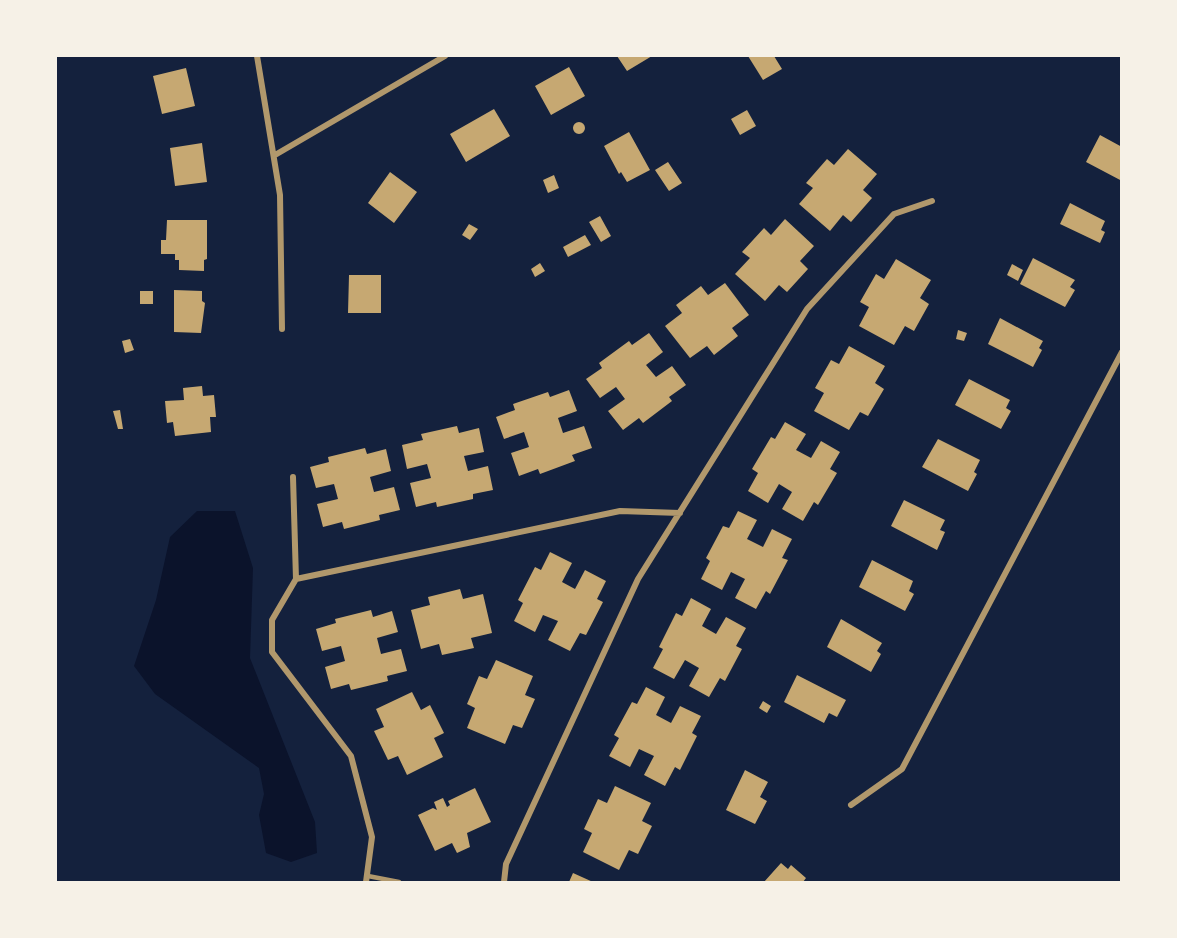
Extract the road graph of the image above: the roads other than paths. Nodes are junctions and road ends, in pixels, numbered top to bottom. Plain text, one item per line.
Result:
1 (257, 56) edge
2 (445, 56) edge
3 (275, 155) junction
4 (932, 201) dead end
5 (282, 329) dead end
6 (1122, 352) edge
7 (293, 477) dead end
8 (680, 513) junction
9 (296, 579) junction
10 (851, 806) dead end
11 (367, 879) edge
12 (399, 882) edge
13 (504, 882) edge

1 - 3 street
2 - 3 street
3 - 5 street
4 - 8 street
6 - 10 street
7 - 9 street
8 - 9 street
8 - 13 street
9 - 11 street
11 - 12 lane

